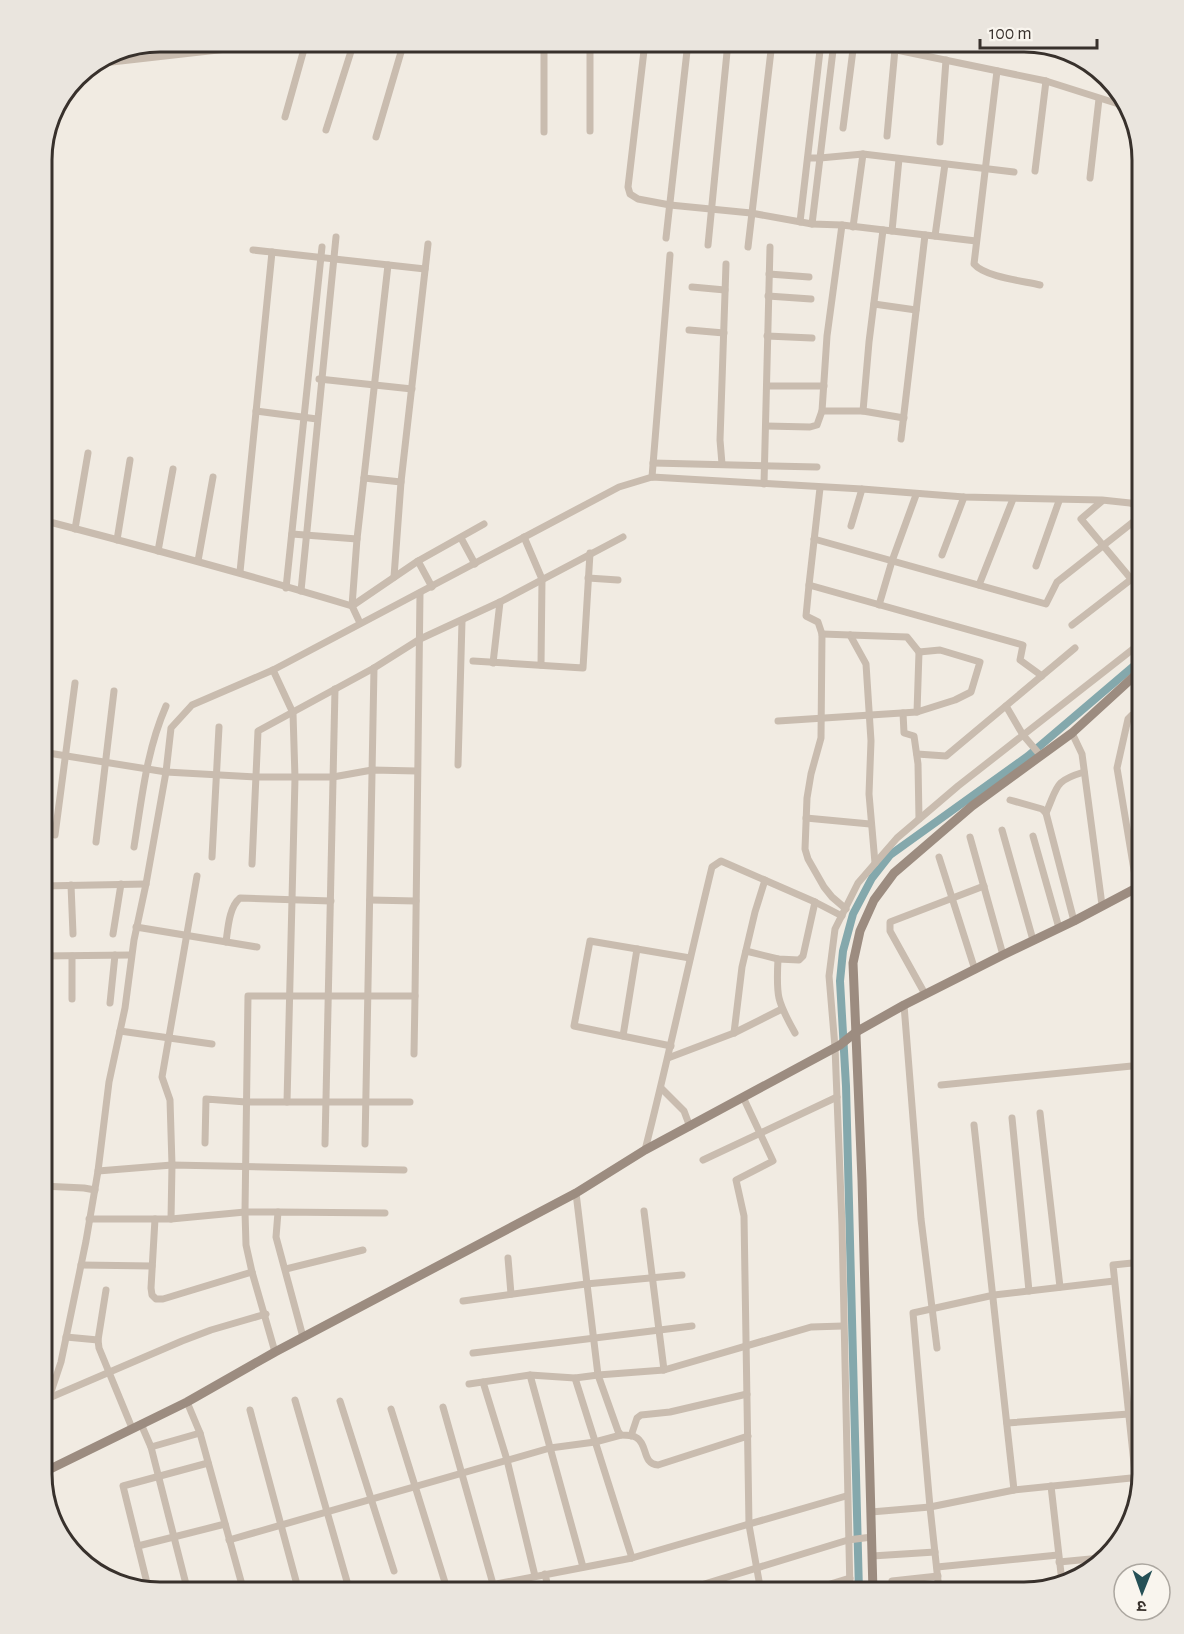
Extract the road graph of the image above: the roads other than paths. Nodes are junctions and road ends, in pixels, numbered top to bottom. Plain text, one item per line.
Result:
1 (200, 52) edge
2 (303, 52) edge
3 (351, 52) edge
4 (401, 52) edge
5 (544, 52) edge
6 (590, 52) edge
7 (644, 53) edge
8 (687, 53) edge
9 (727, 53) edge
10 (771, 53) edge
11 (820, 53) edge
12 (833, 53) edge
13 (854, 53) edge
14 (895, 53) edge
15 (913, 53) edge
16 (946, 60) junction
17 (118, 61) edge
18 (997, 71) junction
19 (1046, 81) junction
20 (1099, 99) junction
21 (1115, 103) edge
22 (285, 117) dead end
23 (843, 128) dead end
24 (326, 130) dead end
25 (590, 131) dead end
26 (544, 132) dead end
27 (887, 136) dead end
28 (376, 137) dead end
29 (939, 142) dead end
30 (863, 154) junction
31 (808, 158) junction
32 (820, 158) junction
33 (898, 159) junction
34 (945, 164) junction
35 (985, 169) junction
36 (1035, 171) dead end
37 (1014, 172) dead end
38 (1090, 178) dead end
39 (670, 205) junction
40 (712, 209) junction
41 (751, 213) junction
42 (800, 222) junction
43 (812, 224) junction
44 (842, 225) junction
45 (854, 227) junction
46 (884, 230) junction
47 (892, 231) junction
48 (925, 235) junction
49 (336, 237) dead end
50 (935, 237) junction
51 (666, 238) dead end
52 (976, 242) junction
53 (428, 244) dead end
54 (708, 245) dead end
55 (322, 247) dead end
56 (748, 247) dead end
57 (771, 247) dead end
58 (253, 250) dead end
59 (272, 252) junction
60 (670, 255) dead end
61 (322, 258) junction
62 (334, 259) junction
63 (726, 264) dead end
64 (388, 265) junction
65 (425, 269) junction
66 (769, 274) junction
67 (809, 277) dead end
68 (1040, 285) dead end
69 (692, 287) dead end
70 (725, 290) junction
71 (768, 296) junction
72 (810, 299) dead end
73 (874, 304) junction
74 (916, 310) junction
75 (689, 330) dead end
76 (724, 333) junction
77 (767, 336) junction
78 (812, 339) dead end
79 (309, 377) junction
80 (321, 380) junction
81 (374, 385) junction
82 (767, 386) junction
83 (824, 386) junction
84 (412, 389) junction
85 (256, 411) junction
86 (822, 411) junction
87 (863, 411) junction
88 (304, 417) junction
89 (904, 417) junction
90 (318, 418) junction
91 (766, 426) junction
92 (901, 439) dead end
93 (88, 453) dead end
94 (130, 460) dead end
95 (722, 464) junction
96 (817, 467) dead end
97 (173, 470) dead end
98 (653, 470) junction
99 (764, 475) junction
100 (213, 477) dead end
101 (364, 478) junction
102 (401, 482) junction
103 (820, 488) junction
104 (862, 489) junction
105 (916, 495) junction
106 (964, 497) junction
107 (1013, 499) junction
108 (1102, 500) junction
109 (1059, 501) junction
110 (1132, 503) edge
111 (53, 523) edge
112 (1132, 523) edge
113 (484, 524) dead end
114 (851, 526) dead end
115 (75, 529) junction
116 (291, 534) junction
117 (308, 535) junction
118 (460, 537) junction
119 (524, 537) junction
120 (623, 537) dead end
121 (357, 539) junction
122 (814, 539) junction
123 (117, 540) junction
124 (1103, 546) junction
125 (158, 551) junction
126 (590, 553) junction
127 (942, 555) dead end
128 (472, 558) junction
129 (198, 561) junction
130 (418, 561) junction
131 (892, 561) junction
132 (1036, 566) dead end
133 (240, 572) junction
134 (394, 577) junction
135 (588, 578) junction
136 (542, 579) junction
137 (1131, 579) joint
138 (618, 580) dead end
139 (429, 581) junction
140 (809, 585) junction
141 (979, 585) junction
142 (286, 588) junction
143 (302, 591) junction
144 (420, 593) junction
145 (500, 602) junction
146 (879, 605) junction
147 (356, 615) junction
148 (462, 621) junction
149 (1072, 625) dead end
150 (822, 634) junction
151 (850, 635) junction
152 (420, 639) junction
153 (1075, 648) dead end
154 (1132, 650) edge
155 (919, 652) junction
156 (473, 662) dead end
157 (493, 663) junction
158 (541, 665) junction
159 (374, 668) junction
160 (273, 670) junction
161 (1042, 676) junction
162 (1132, 678) edge
163 (75, 683) dead end
164 (335, 689) junction
165 (114, 691) dead end
166 (1006, 705) junction
167 (166, 706) dead end
168 (917, 712) junction
169 (293, 713) junction
170 (903, 713) junction
171 (870, 715) junction
172 (1132, 715) edge
173 (822, 720) junction
174 (778, 721) dead end
175 (219, 727) dead end
176 (1072, 733) junction
177 (1023, 735) junction
178 (53, 753) edge
179 (917, 754) junction
180 (1039, 754) junction
181 (65, 755) junction
182 (107, 763) junction
183 (458, 765) dead end
184 (156, 770) junction
185 (372, 770) junction
186 (417, 771) junction
187 (1084, 772) junction
188 (216, 775) junction
189 (256, 777) junction
190 (333, 777) junction
191 (295, 778) junction
192 (1010, 800) dead end
193 (1046, 813) junction
194 (806, 818) junction
195 (920, 819) junction
196 (870, 824) junction
197 (1002, 830) dead end
198 (56, 835) dead end
199 (1033, 836) dead end
200 (970, 837) dead end
201 (96, 842) dead end
202 (134, 848) dead end
203 (1132, 848) edge
204 (212, 857) dead end
205 (939, 857) dead end
206 (252, 864) dead end
207 (875, 864) junction
208 (197, 876) dead end
209 (765, 880) junction
210 (121, 884) junction
211 (140, 884) junction
212 (71, 885) junction
213 (52, 886) edge
214 (984, 886) junction
215 (1132, 890) edge
216 (952, 898) junction
217 (291, 899) junction
218 (370, 900) junction
219 (331, 901) junction
220 (416, 901) junction
221 (815, 902) junction
222 (1102, 905) junction
223 (846, 909) junction
224 (842, 916) junction
225 (1074, 921) junction
226 (136, 927) junction
227 (1059, 928) junction
228 (72, 934) dead end
229 (113, 934) dead end
230 (185, 935) junction
231 (1033, 940) junction
232 (226, 942) junction
233 (257, 947) dead end
234 (637, 949) junction
235 (746, 951) junction
236 (124, 955) junction
237 (1003, 955) junction
238 (52, 956) edge
239 (72, 956) junction
240 (690, 958) junction
241 (778, 959) junction
242 (975, 970) junction
243 (925, 994) junction
244 (289, 996) junction
245 (329, 996) junction
246 (369, 996) junction
247 (415, 996) junction
248 (72, 999) dead end
249 (110, 1002) dead end
250 (904, 1005) junction
251 (782, 1009) junction
252 (120, 1030) junction
253 (734, 1033) junction
254 (795, 1033) dead end
255 (854, 1034) junction
256 (623, 1036) junction
257 (168, 1038) junction
258 (212, 1044) dead end
259 (671, 1046) junction
260 (838, 1046) junction
261 (414, 1054) dead end
262 (668, 1058) junction
263 (1132, 1066) edge
264 (941, 1085) dead end
265 (661, 1088) junction
266 (742, 1096) junction
267 (837, 1097) junction
268 (246, 1101) junction
269 (287, 1102) junction
270 (327, 1102) junction
271 (367, 1102) junction
272 (410, 1102) dead end
273 (1040, 1113) dead end
274 (1012, 1118) dead end
275 (688, 1123) junction
276 (975, 1125) dead end
277 (759, 1133) junction
278 (205, 1143) dead end
279 (325, 1144) dead end
280 (365, 1144) dead end
281 (645, 1150) junction
282 (703, 1160) dead end
283 (172, 1165) junction
284 (245, 1167) junction
285 (404, 1170) dead end
286 (98, 1171) junction
287 (52, 1187) edge
288 (89, 1189) junction
289 (576, 1193) junction
290 (644, 1211) dead end
291 (244, 1212) junction
292 (278, 1212) junction
293 (385, 1213) dead end
294 (89, 1219) junction
295 (155, 1219) junction
296 (171, 1219) junction
297 (363, 1250) dead end
298 (508, 1258) dead end
299 (1132, 1263) edge
300 (81, 1265) junction
301 (152, 1266) junction
302 (286, 1269) junction
303 (252, 1272) junction
304 (682, 1275) dead end
305 (651, 1278) junction
306 (1114, 1281) junction
307 (586, 1284) junction
308 (1060, 1287) junction
309 (106, 1290) dead end
310 (1029, 1291) junction
311 (511, 1294) junction
312 (994, 1295) junction
313 (464, 1301) dead end
314 (933, 1310) junction
315 (266, 1314) junction
316 (692, 1326) dead end
317 (843, 1326) junction
318 (658, 1330) junction
319 (66, 1337) junction
320 (303, 1337) junction
321 (593, 1338) junction
322 (98, 1340) junction
323 (747, 1346) junction
324 (937, 1348) dead end
325 (275, 1352) junction
326 (473, 1353) dead end
327 (664, 1370) junction
328 (108, 1373) junction
329 (530, 1375) junction
330 (598, 1376) junction
331 (575, 1378) junction
332 (483, 1382) junction
333 (469, 1384) dead end
334 (52, 1392) edge
335 (747, 1394) junction
336 (52, 1397) edge
337 (295, 1401) dead end
338 (339, 1401) dead end
339 (187, 1402) junction
340 (443, 1407) dead end
341 (391, 1409) dead end
342 (250, 1410) dead end
343 (1129, 1414) junction
344 (1007, 1424) junction
345 (136, 1426) junction
346 (200, 1433) junction
347 (621, 1435) junction
348 (1132, 1435) edge
349 (631, 1436) junction
350 (748, 1436) junction
351 (595, 1442) junction
352 (151, 1447) junction
353 (550, 1448) junction
354 (507, 1460) junction
355 (208, 1463) junction
356 (52, 1468) edge
357 (462, 1473) junction
358 (158, 1476) junction
359 (1132, 1479) edge
360 (416, 1486) junction
361 (1051, 1486) junction
362 (1014, 1490) junction
363 (846, 1496) junction
364 (371, 1500) junction
365 (930, 1507) junction
366 (326, 1512) junction
367 (871, 1512) junction
368 (225, 1524) junction
369 (749, 1525) junction
370 (280, 1526) junction
371 (174, 1537) junction
372 (869, 1538) junction
373 (229, 1540) junction
374 (850, 1540) junction
375 (138, 1546) junction
376 (935, 1552) junction
377 (872, 1556) junction
378 (632, 1558) junction
379 (1090, 1558) edge
380 (1059, 1559) junction
381 (583, 1567) junction
382 (937, 1567) junction
383 (755, 1568) junction
384 (394, 1571) dead end
385 (545, 1574) junction
386 (1061, 1575) edge
387 (535, 1576) junction
388 (938, 1576) junction
389 (850, 1578) junction
390 (146, 1580) edge
391 (185, 1581) edge
392 (241, 1581) edge
393 (296, 1581) edge
394 (347, 1581) edge
395 (445, 1581) edge
396 (492, 1581) edge
397 (507, 1581) edge
398 (547, 1581) edge
399 (892, 1581) dead end
400 (713, 1582) edge
401 (758, 1582) edge
402 (838, 1582) edge
403 (850, 1582) edge
404 (873, 1582) edge
405 (938, 1582) edge

1 - 17 street
2 - 22 street
3 - 24 street
4 - 28 street
5 - 26 street
6 - 25 street
7 - 39 street
8 - 39 street
9 - 40 street
10 - 41 street
11 - 31 street
12 - 32 street
13 - 23 street
14 - 27 street
15 - 16 street
16 - 18 street
16 - 29 street
18 - 19 street
18 - 35 street
19 - 20 street
19 - 36 street
20 - 21 street
20 - 38 street
30 - 32 street
30 - 33 street
30 - 45 street
31 - 32 street
31 - 42 street
32 - 43 street
33 - 34 street
33 - 47 street
34 - 35 street
34 - 50 street
35 - 37 street
35 - 52 street
39 - 40 street
39 - 51 street
40 - 41 street
40 - 54 street
41 - 42 street
41 - 56 street
42 - 43 street
43 - 44 street
44 - 45 street
44 - 83 street
45 - 46 street
46 - 47 street
46 - 73 street
47 - 48 street
48 - 50 street
48 - 74 street
49 - 62 street
50 - 52 street
52 - 68 street
53 - 65 street
55 - 61 street
57 - 66 street
58 - 59 street
59 - 61 street
59 - 85 street
60 - 98 street
61 - 62 street
61 - 79 street
62 - 64 street
62 - 80 street
63 - 70 street
64 - 65 street
64 - 81 street
65 - 84 street
66 - 67 street
66 - 71 street
69 - 70 street
70 - 76 street
71 - 72 street
71 - 77 street
73 - 74 street
73 - 87 street
74 - 89 street
75 - 76 street
76 - 95 street
77 - 78 street
77 - 82 street
79 - 80 street
79 - 88 street
80 - 81 street
80 - 90 street
81 - 84 street
81 - 101 street
82 - 83 street
82 - 91 street
83 - 86 street
84 - 102 street
85 - 88 street
85 - 133 street
86 - 87 street
86 - 91 street
87 - 89 street
88 - 90 street
88 - 116 street
89 - 92 street
90 - 117 street
91 - 99 street
93 - 115 street
94 - 123 street
95 - 98 street
95 - 99 street
96 - 99 street
97 - 125 street
98 - 99 street
98 - 119 street
99 - 103 street
100 - 129 street
101 - 102 street
101 - 121 street
102 - 134 street
103 - 104 street
103 - 122 street
104 - 105 street
104 - 114 street
105 - 106 street
105 - 131 street
106 - 107 street
106 - 127 street
107 - 109 street
107 - 141 street
108 - 109 street
108 - 110 street
108 - 124 street
109 - 132 street
111 - 115 street
112 - 124 street
113 - 118 street
115 - 123 street
116 - 117 street
116 - 142 street
117 - 121 street
117 - 143 street
118 - 128 street
118 - 130 street
119 - 128 street
119 - 136 street
120 - 126 street
121 - 147 street
122 - 131 street
122 - 140 street
123 - 125 street
124 - 137 street
124 - 141 street
125 - 129 street
126 - 135 street
126 - 136 street
128 - 139 street
129 - 133 street
130 - 134 street
130 - 139 street
131 - 141 street
131 - 146 street
133 - 142 street
134 - 147 street
135 - 138 street
135 - 158 street
136 - 145 street
136 - 158 street
137 - 149 street
139 - 144 street
140 - 146 street
140 - 150 street
142 - 143 street
143 - 147 street
144 - 147 street
144 - 152 street
145 - 148 street
145 - 157 street
146 - 161 street
147 - 160 street
148 - 152 street
148 - 183 street
150 - 151 street
150 - 173 street
151 - 155 street
151 - 171 street
152 - 159 street
152 - 186 street
153 - 161 street
154 - 177 street
155 - 168 street
155 - 168 street
156 - 157 street
157 - 158 street
159 - 164 street
159 - 185 street
160 - 169 street
160 - 184 street
161 - 166 street
162 - 176 street
163 - 181 street
164 - 169 street
164 - 190 street
165 - 182 street
166 - 177 street
166 - 179 street
167 - 184 street
168 - 170 street
169 - 189 street
169 - 191 street
170 - 171 street
170 - 179 street
171 - 173 street
171 - 196 street
172 - 203 street
173 - 174 street
173 - 194 street
175 - 188 street
176 - 180 street
176 - 187 street
177 - 180 street
177 - 195 street
178 - 181 street
179 - 195 street
180 - 255 street
181 - 182 street
181 - 198 street
182 - 184 street
182 - 201 street
184 - 188 street
184 - 202 street
184 - 211 street
185 - 186 street
185 - 190 street
185 - 218 street
186 - 220 street
187 - 193 street
187 - 222 street
188 - 189 street
188 - 204 street
189 - 191 street
189 - 206 street
190 - 191 street
190 - 219 street
191 - 217 street
192 - 193 street
193 - 225 street
194 - 196 street
194 - 223 street
195 - 207 street
196 - 207 street
197 - 231 street
199 - 227 street
200 - 214 street
205 - 216 street
207 - 223 street
208 - 230 street
209 - 221 street
209 - 235 street
209 - 240 street
210 - 211 street
210 - 212 street
210 - 229 street
211 - 226 street
212 - 213 street
212 - 228 street
214 - 216 street
214 - 237 street
215 - 222 street
216 - 242 street
216 - 243 street
217 - 219 street
217 - 232 street
217 - 244 street
218 - 220 street
218 - 246 street
219 - 245 street
220 - 247 street
221 - 224 street
221 - 241 street
222 - 225 street
223 - 224 street
224 - 260 street
225 - 227 street
226 - 230 street
226 - 236 street
227 - 231 street
230 - 232 street
230 - 257 street
231 - 237 street
232 - 233 street
234 - 240 street
234 - 256 street
234 - 256 street
235 - 241 street
235 - 253 street
236 - 239 street
236 - 249 street
236 - 252 street
237 - 242 street
238 - 239 street
239 - 248 street
240 - 259 street
241 - 251 street
242 - 243 street
243 - 250 street
244 - 245 street
244 - 268 street
244 - 269 street
245 - 246 street
245 - 270 street
246 - 247 street
246 - 271 street
247 - 261 street
250 - 255 street
250 - 314 street
251 - 253 street
251 - 254 street
252 - 257 street
252 - 286 street
253 - 262 street
255 - 260 street
255 - 367 street
256 - 259 street
257 - 258 street
257 - 283 street
259 - 262 street
260 - 266 street
260 - 267 street
262 - 265 street
263 - 264 street
265 - 275 street
265 - 281 street
266 - 275 street
266 - 277 street
267 - 277 street
267 - 317 street
268 - 269 street
268 - 278 street
268 - 284 street
269 - 270 street
270 - 271 street
270 - 279 street
271 - 272 street
271 - 280 street
273 - 308 street
274 - 310 street
275 - 281 street
276 - 312 street
277 - 282 street
277 - 323 street
281 - 289 street
283 - 284 street
283 - 286 street
283 - 296 street
284 - 285 street
284 - 291 street
286 - 288 street
287 - 288 street
288 - 294 street
289 - 307 street
289 - 320 street
290 - 305 street
291 - 292 street
291 - 296 street
291 - 303 street
292 - 293 street
292 - 302 street
294 - 295 street
294 - 300 street
295 - 296 street
295 - 301 street
297 - 302 street
298 - 311 street
299 - 306 street
300 - 301 street
300 - 319 street
301 - 303 street
302 - 320 street
303 - 315 street
304 - 305 street
305 - 307 street
305 - 318 street
306 - 308 street
306 - 343 street
307 - 311 street
307 - 321 street
308 - 310 street
309 - 322 street
310 - 312 street
311 - 313 street
312 - 314 street
312 - 344 street
314 - 324 street
314 - 365 street
315 - 325 street
315 - 328 street
316 - 318 street
317 - 323 street
317 - 363 street
318 - 321 street
318 - 327 street
319 - 322 street
319 - 334 street
320 - 325 street
321 - 326 street
321 - 330 street
322 - 328 street
323 - 327 street
323 - 335 street
325 - 339 street
327 - 330 street
328 - 336 street
328 - 345 street
329 - 331 street
329 - 332 street
329 - 353 street
330 - 331 street
330 - 347 street
331 - 351 street
332 - 333 street
332 - 354 street
335 - 349 street
335 - 350 street
337 - 366 street
338 - 364 street
339 - 345 street
339 - 346 street
340 - 357 street
341 - 360 street
342 - 370 street
343 - 344 street
343 - 348 street
344 - 362 street
345 - 352 street
345 - 356 street
346 - 352 street
346 - 355 street
347 - 349 street
347 - 351 street
349 - 350 street
350 - 369 street
351 - 353 street
351 - 378 street
352 - 358 street
353 - 354 street
353 - 381 street
354 - 357 street
354 - 387 street
355 - 358 street
355 - 368 street
357 - 360 street
357 - 396 street
358 - 371 street
358 - 375 street
359 - 361 street
360 - 364 street
360 - 395 street
361 - 362 street
361 - 380 street
362 - 365 street
363 - 369 street
363 - 374 street
364 - 366 street
364 - 384 street
365 - 367 street
365 - 376 street
366 - 370 street
366 - 394 street
367 - 372 street
368 - 371 street
368 - 373 street
369 - 378 street
369 - 383 street
370 - 373 street
370 - 393 street
371 - 375 street
371 - 391 street
372 - 374 street
372 - 377 street
373 - 392 street
374 - 383 street
374 - 389 street
375 - 390 street
376 - 377 street
376 - 382 street
377 - 404 street
378 - 381 street
379 - 380 street
380 - 382 street
380 - 386 street
381 - 385 street
382 - 388 street
383 - 400 street
383 - 401 street
385 - 387 street
385 - 398 street
387 - 397 street
388 - 399 street
388 - 405 street
389 - 402 street
389 - 403 street

